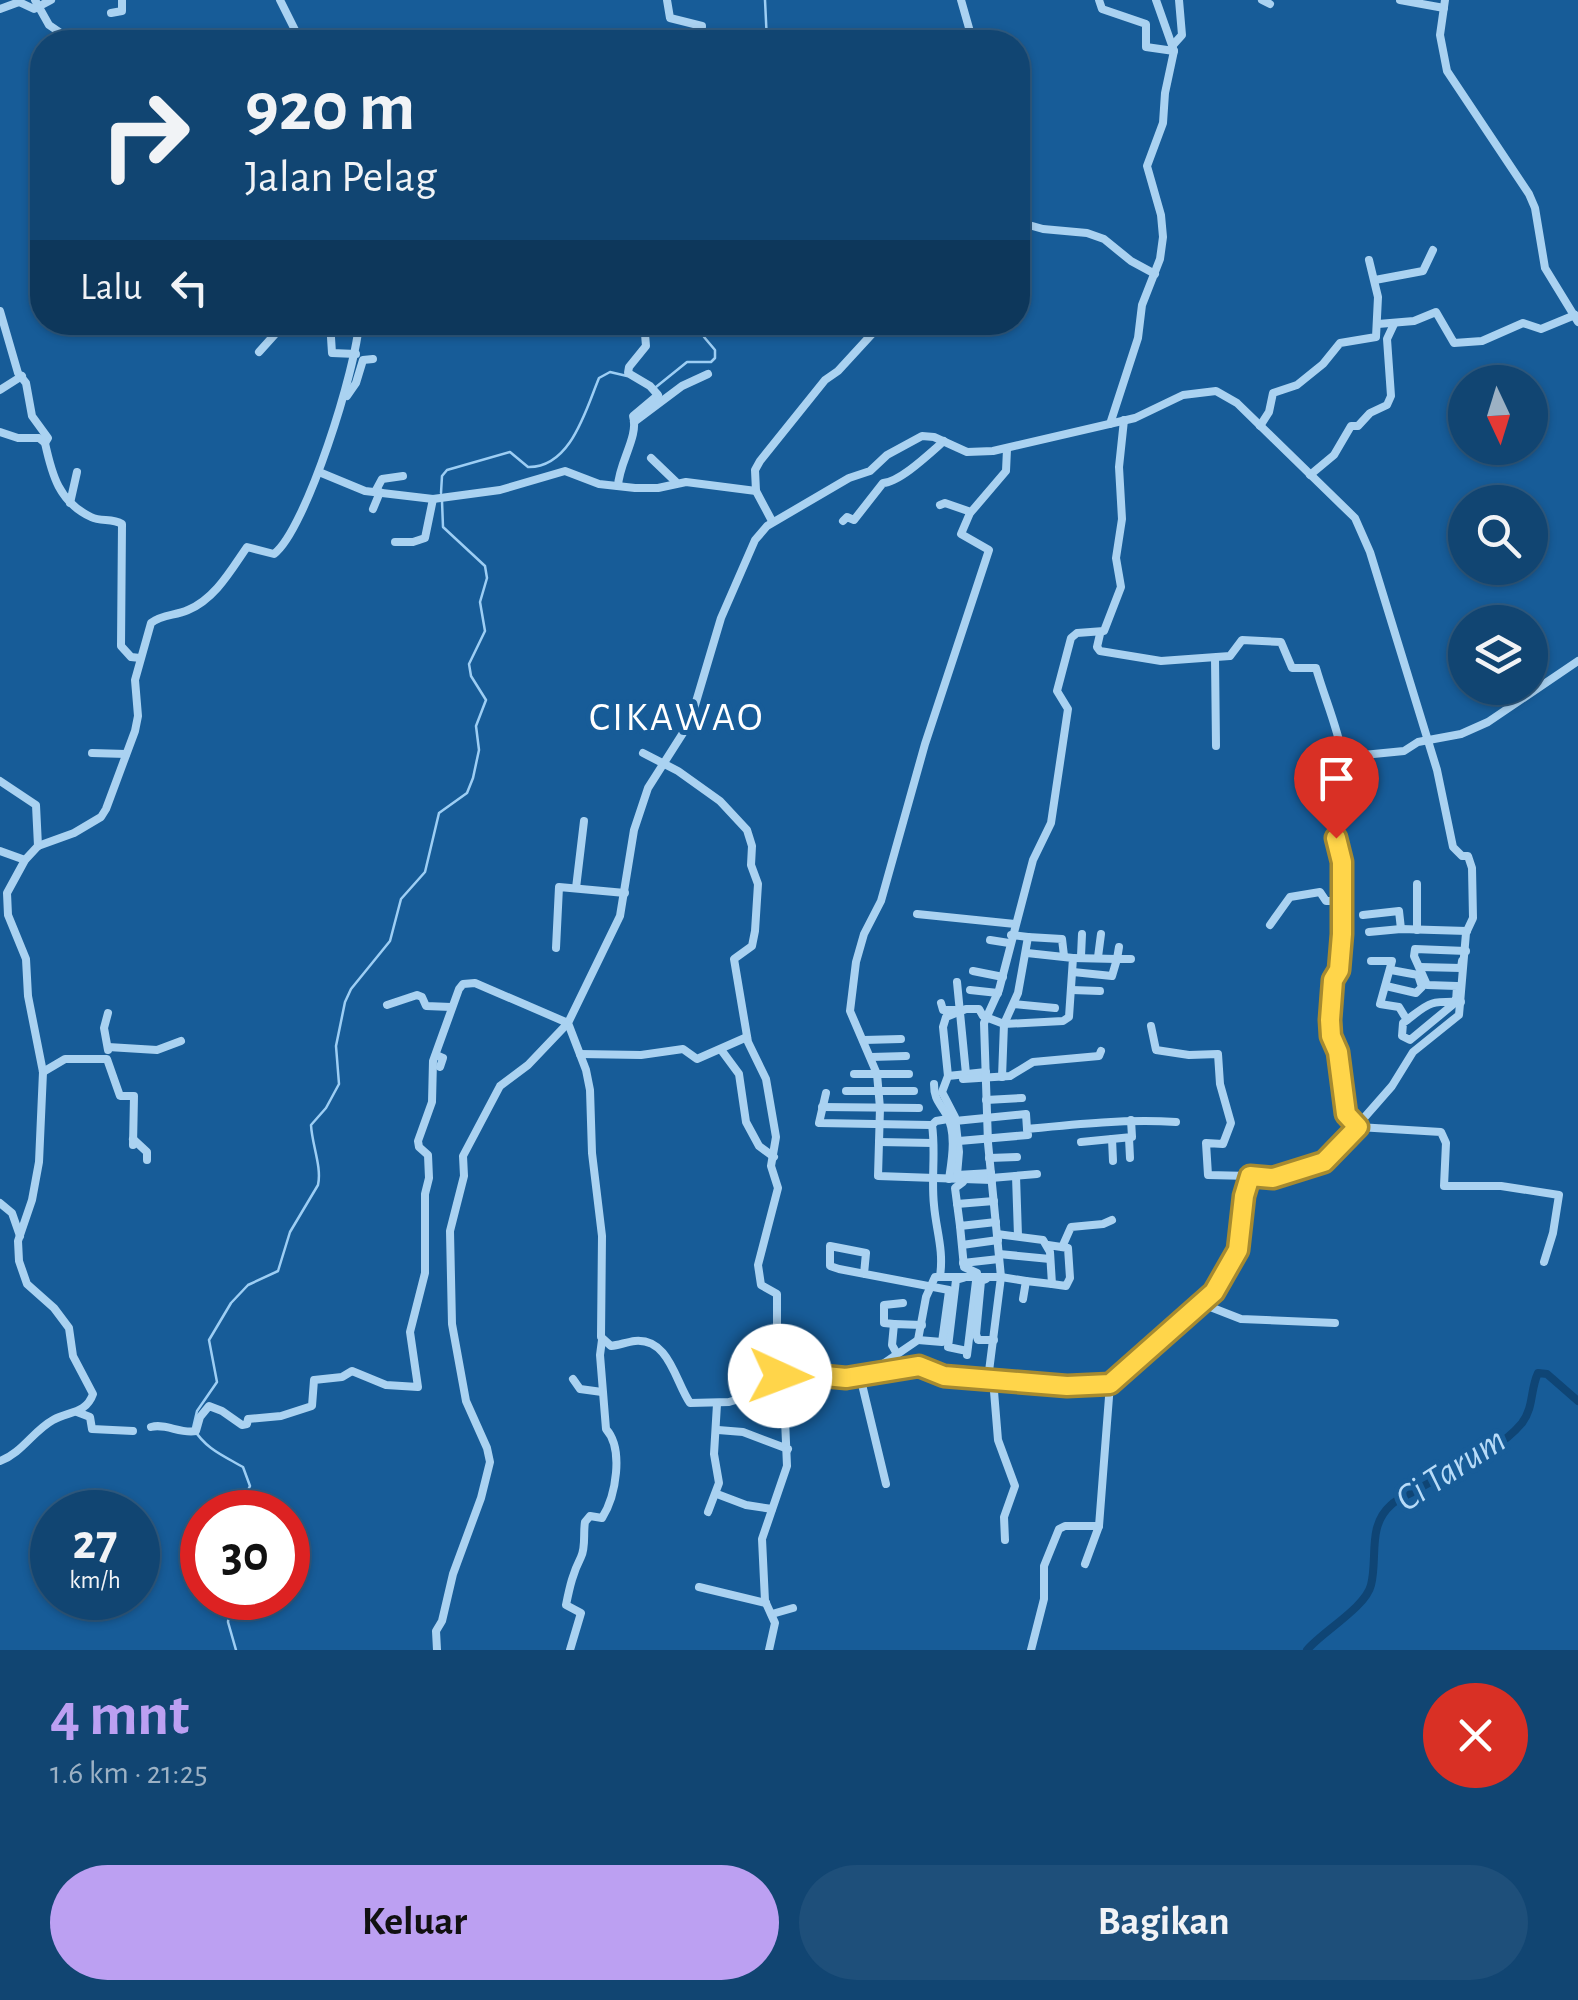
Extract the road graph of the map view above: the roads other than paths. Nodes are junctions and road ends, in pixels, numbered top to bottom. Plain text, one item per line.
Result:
1 (51, 0) edge
2 (122, 0) edge
3 (280, 0) edge
4 (667, 0) edge
5 (961, 0) edge
6 (1098, 0) edge
7 (1156, 0) edge
8 (1179, 0) edge
9 (1400, 0) edge
10 (36, 4) edge
11 (1444, 4) edge
12 (1411, 7) edge
13 (0, 10) edge
14 (111, 13) dead end
15 (54, 30) edge
16 (295, 30) edge
17 (702, 30) edge
18 (970, 30) edge
19 (1173, 48) junction
20 (1030, 226) edge
21 (1433, 250) dead end
22 (1368, 260) dead end
23 (1155, 274) junction
24 (1375, 280) junction
25 (0, 310) edge
26 (1576, 318) edge
27 (1378, 324) junction
28 (1394, 324) junction
29 (274, 335) edge
30 (330, 335) edge
31 (358, 335) edge
32 (645, 335) edge
33 (871, 335) edge
34 (259, 352) dead end
35 (356, 354) junction
36 (373, 359) dead end
37 (708, 374) dead end
38 (22, 376) junction
39 (0, 390) edge
40 (344, 399) junction
41 (1124, 420) junction
42 (634, 422) junction
43 (1110, 424) junction
44 (1260, 426) junction
45 (0, 432) edge
46 (944, 441) junction
47 (45, 443) junction
48 (1008, 449) junction
49 (651, 458) dead end
50 (77, 472) dead end
51 (319, 472) junction
52 (1310, 475) junction
53 (404, 476) dead end
54 (676, 482) junction
55 (618, 486) junction
56 (756, 491) junction
57 (378, 492) junction
58 (434, 499) junction
59 (70, 503) junction
60 (940, 505) dead end
61 (374, 509) dead end
62 (970, 512) junction
63 (772, 521) junction
64 (843, 521) dead end
65 (395, 542) dead end
66 (1100, 634) junction
67 (140, 658) junction
68 (1215, 658) junction
69 (1578, 661) edge
70 (1428, 741) junction
71 (1216, 746) dead end
72 (92, 753) dead end
73 (643, 753) dead end
74 (126, 754) junction
75 (1343, 757) junction
76 (662, 763) junction
77 (0, 782) edge
78 (584, 821) dead end
79 (38, 846) junction
80 (0, 852) edge
81 (25, 860) junction
82 (1417, 884) dead end
83 (576, 888) junction
84 (625, 892) junction
85 (1342, 901) junction
86 (917, 914) dead end
87 (1363, 914) dead end
88 (1015, 924) junction
89 (1270, 925) dead end
90 (1401, 929) junction
91 (1417, 930) junction
92 (1369, 932) dead end
93 (1467, 932) junction
94 (1082, 934) dead end
95 (1100, 934) dead end
96 (1028, 937) junction
97 (1010, 939) junction
98 (990, 940) dead end
99 (1119, 947) dead end
100 (556, 948) dead end
101 (1464, 951) junction
102 (1027, 953) junction
103 (1073, 957) junction
104 (1098, 957) junction
105 (1118, 959) junction
106 (1131, 959) dead end
107 (1420, 967) junction
108 (1392, 970) junction
109 (973, 971) dead end
110 (1073, 972) junction
111 (1372, 976) dead end
112 (1002, 977) junction
113 (956, 982) dead end
114 (1386, 986) junction
115 (970, 990) dead end
116 (1072, 990) junction
117 (1100, 992) dead end
118 (998, 994) junction
119 (1458, 1002) junction
120 (941, 1003) dead end
121 (1014, 1004) junction
122 (387, 1006) dead end
123 (452, 1007) junction
124 (1055, 1008) dead end
125 (960, 1011) junction
126 (108, 1013) dead end
127 (986, 1016) junction
128 (1406, 1020) junction
129 (568, 1022) junction
130 (1004, 1024) junction
131 (1152, 1026) dead end
132 (747, 1038) junction
133 (901, 1039) dead end
134 (864, 1040) junction
135 (181, 1041) dead end
136 (108, 1047) junction
137 (722, 1051) junction
138 (1101, 1051) dead end
139 (436, 1054) junction
140 (580, 1054) junction
141 (871, 1056) junction
142 (906, 1056) dead end
143 (107, 1059) junction
144 (440, 1067) dead end
145 (43, 1072) junction
146 (854, 1074) dead end
147 (877, 1074) junction
148 (910, 1074) dead end
149 (966, 1074) junction
150 (987, 1075) junction
151 (1002, 1077) junction
152 (942, 1080) junction
153 (846, 1091) dead end
154 (880, 1091) junction
155 (914, 1091) dead end
156 (826, 1093) dead end
157 (1022, 1098) dead end
158 (986, 1100) junction
159 (822, 1107) junction
160 (880, 1108) junction
161 (919, 1108) dead end
162 (987, 1117) junction
163 (952, 1120) junction
164 (1131, 1120) junction
165 (1176, 1122) dead end
166 (880, 1124) junction
167 (930, 1125) dead end
168 (1358, 1127) junction
169 (1027, 1129) junction
170 (988, 1138) junction
171 (1129, 1138) junction
172 (1112, 1139) junction
173 (958, 1141) junction
174 (879, 1142) junction
175 (1081, 1142) dead end
176 (932, 1143) dead end
177 (774, 1157) junction
178 (1018, 1157) dead end
179 (990, 1158) junction
180 (1130, 1158) dead end
181 (147, 1160) dead end
182 (1114, 1161) dead end
183 (1249, 1164) dead end
184 (1037, 1174) dead end
185 (935, 1176) junction
186 (1016, 1176) junction
187 (1248, 1176) junction
188 (991, 1177) junction
189 (950, 1179) junction
190 (970, 1180) junction
191 (994, 1201) junction
192 (0, 1203) edge
193 (958, 1204) junction
194 (1112, 1220) dead end
195 (996, 1222) junction
196 (960, 1226) junction
197 (20, 1236) junction
198 (1018, 1236) junction
199 (998, 1237) junction
200 (962, 1245) junction
201 (1048, 1245) junction
202 (1064, 1245) junction
203 (999, 1257) junction
204 (1050, 1260) junction
205 (1544, 1262) dead end
206 (963, 1264) junction
207 (864, 1274) junction
208 (940, 1276) junction
209 (951, 1277) junction
210 (976, 1278) junction
211 (1000, 1278) junction
212 (1026, 1281) junction
213 (1052, 1284) junction
214 (930, 1288) junction
215 (950, 1290) junction
216 (1023, 1299) dead end
217 (1200, 1303) junction
218 (903, 1304) dead end
219 (1336, 1323) dead end
220 (894, 1324) junction
221 (922, 1325) junction
222 (602, 1340) junction
223 (918, 1340) junction
224 (994, 1340) junction
225 (897, 1354) junction
226 (870, 1372) junction
227 (780, 1376) junction
228 (860, 1376) junction
229 (573, 1379) dead end
230 (991, 1379) junction
231 (1110, 1384) junction
232 (777, 1389) junction
233 (602, 1392) junction
234 (718, 1404) junction
235 (77, 1412) junction
236 (150, 1428) dead end
237 (718, 1430) junction
238 (134, 1431) dead end
239 (788, 1449) junction
240 (0, 1461) edge
241 (886, 1484) dead end
242 (717, 1494) junction
243 (772, 1508) junction
244 (708, 1512) dead end
245 (1099, 1526) junction
246 (1005, 1540) dead end
247 (1086, 1564) dead end
248 (699, 1587) dead end
249 (766, 1603) junction
250 (793, 1608) dead end
251 (772, 1614) junction
252 (437, 1650) edge
253 (570, 1650) edge
254 (769, 1650) edge
255 (1030, 1650) edge

1 - 10 street
2 - 14 street
3 - 16 street
4 - 17 street
5 - 18 street
6 - 19 street
7 - 19 street
8 - 19 street
9 - 12 street
10 - 13 street
10 - 15 street
11 - 12 street
11 - 26 street
19 - 23 street
20 - 23 street
21 - 24 street
22 - 24 street
23 - 43 street
24 - 27 street
25 - 38 street
26 - 28 street
27 - 28 street
27 - 44 street
28 - 52 street
29 - 34 street
30 - 35 street
31 - 35 street
32 - 42 street
33 - 56 street
35 - 40 street
36 - 40 street
37 - 42 street
38 - 39 street
38 - 47 street
40 - 51 street
41 - 43 street
41 - 44 street
41 - 66 street
42 - 55 street
43 - 48 street
44 - 52 street
45 - 47 street
46 - 48 street
46 - 63 street
46 - 64 street
47 - 59 street
48 - 62 street
49 - 54 street
50 - 59 street
51 - 57 street
51 - 67 street
52 - 70 street
53 - 57 street
54 - 55 street
54 - 56 street
55 - 58 street
56 - 63 street
57 - 58 street
57 - 61 street
58 - 65 street
59 - 67 street
60 - 62 street
62 - 134 street
63 - 76 street
66 - 68 street
66 - 88 street
67 - 74 street
68 - 71 street
68 - 75 street
69 - 70 street
70 - 75 street
70 - 93 street
72 - 74 street
73 - 76 street
74 - 79 street
75 - 85 street
76 - 84 street
76 - 132 street
77 - 79 street
78 - 83 street
79 - 81 street
80 - 81 street
81 - 145 street
82 - 91 street
83 - 84 street
83 - 100 street
84 - 129 street
85 - 89 street
85 - 168 street
86 - 88 street
87 - 90 street
88 - 97 street
90 - 91 street
90 - 92 street
91 - 93 street
93 - 101 street
94 - 103 street
95 - 104 street
96 - 97 street
96 - 102 street
96 - 103 street
97 - 98 street
97 - 112 street
99 - 105 street
101 - 107 street
101 - 107 street
101 - 119 street
102 - 103 street
102 - 121 street
103 - 104 street
103 - 110 street
104 - 105 street
105 - 106 street
105 - 110 street
107 - 119 street
108 - 111 street
108 - 114 street
108 - 114 street
109 - 112 street
110 - 116 street
112 - 118 street
113 - 125 street
114 - 128 street
115 - 118 street
116 - 117 street
116 - 130 street
118 - 127 street
119 - 128 street
119 - 128 street
119 - 168 street
120 - 125 street
121 - 124 street
121 - 130 street
122 - 123 street
123 - 129 street
123 - 139 street
125 - 127 street
125 - 149 street
125 - 152 street
126 - 136 street
127 - 130 street
127 - 150 street
129 - 140 street
129 - 252 street
130 - 151 street
131 - 187 street
132 - 137 street
132 - 177 street
133 - 134 street
134 - 141 street
135 - 136 street
136 - 143 street
137 - 140 street
137 - 177 street
138 - 151 street
139 - 144 street
139 - 236 street
140 - 222 street
141 - 142 street
141 - 147 street
143 - 145 street
143 - 181 street
145 - 197 street
146 - 147 street
147 - 148 street
147 - 154 street
149 - 150 street
149 - 152 street
150 - 151 street
150 - 152 street
150 - 158 street
152 - 163 street
153 - 154 street
154 - 155 street
154 - 160 street
156 - 159 street
157 - 158 street
158 - 162 street
159 - 160 street
159 - 166 street
160 - 161 street
160 - 166 street
162 - 163 street
162 - 169 street
162 - 170 street
163 - 173 street
163 - 185 street
163 - 189 street
164 - 165 street
164 - 169 street
164 - 171 street
166 - 167 street
166 - 174 street
168 - 187 street
168 - 205 street
169 - 170 street
170 - 173 street
170 - 179 street
171 - 172 street
171 - 180 street
172 - 175 street
172 - 182 street
173 - 188 street
174 - 176 street
174 - 185 street
177 - 227 street
178 - 179 street
179 - 188 street
183 - 187 street
184 - 186 street
185 - 189 street
185 - 208 street
186 - 188 street
186 - 198 street
187 - 217 street
188 - 190 street
188 - 191 street
189 - 190 street
190 - 193 street
191 - 193 street
191 - 195 street
192 - 197 street
193 - 196 street
194 - 202 street
195 - 196 street
195 - 199 street
196 - 200 street
197 - 235 street
198 - 199 street
198 - 201 street
199 - 200 street
199 - 203 street
200 - 206 street
201 - 202 street
201 - 204 street
202 - 213 street
203 - 204 street
203 - 206 street
203 - 211 street
204 - 213 street
206 - 210 street
207 - 207 street
207 - 214 street
208 - 209 street
208 - 214 street
209 - 210 street
209 - 215 street
210 - 210 street
210 - 211 street
211 - 212 street
211 - 224 street
211 - 224 street
212 - 213 street
212 - 216 street
214 - 215 street
214 - 221 street
215 - 223 street
217 - 219 street
217 - 231 street
218 - 220 street
220 - 221 street
220 - 225 street
221 - 223 street
222 - 233 street
222 - 234 street
223 - 225 street
224 - 230 street
225 - 226 street
226 - 228 street
226 - 230 street
227 - 228 street
227 - 232 street
228 - 241 street
229 - 233 street
230 - 231 street
230 - 246 street
231 - 245 street
232 - 234 street
232 - 239 street
233 - 253 street
234 - 237 street
235 - 238 street
235 - 240 street
237 - 239 street
237 - 242 street
239 - 243 street
242 - 243 street
242 - 244 street
243 - 249 street
245 - 247 street
245 - 255 street
248 - 249 street
249 - 251 street
250 - 251 street
251 - 254 street

